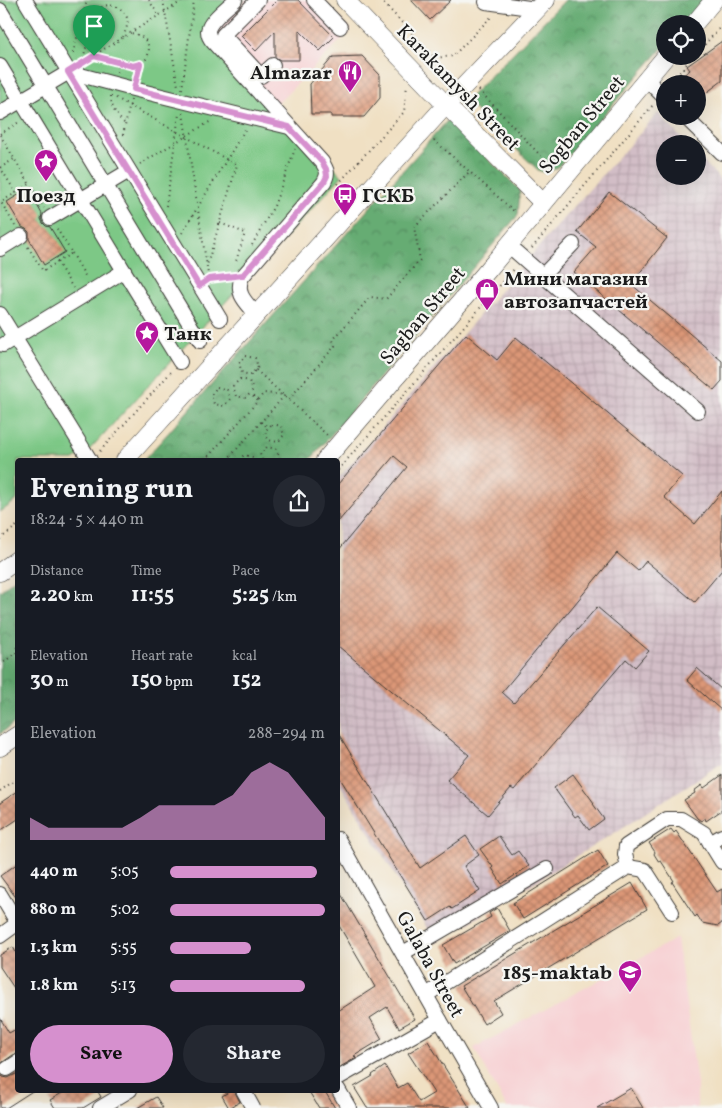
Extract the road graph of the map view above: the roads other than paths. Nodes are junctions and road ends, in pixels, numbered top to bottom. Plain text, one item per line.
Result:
1 (25, 0) edge
2 (235, 0) edge
3 (258, 0) edge
4 (314, 0) edge
5 (345, 0) edge
6 (359, 0) edge
7 (714, 0) edge
8 (486, 2) dead end
9 (542, 5) edge
10 (0, 10) edge
11 (702, 15) edge
12 (340, 27) dead end
13 (273, 65) dead end
14 (658, 65) edge
15 (0, 66) edge
16 (68, 72) junction
17 (646, 79) junction
18 (46, 86) junction
19 (656, 86) edge
20 (21, 101) junction
21 (449, 101) junction
22 (0, 113) edge
23 (693, 125) edge
24 (289, 127) junction
25 (722, 153) edge
26 (129, 171) junction
27 (105, 185) junction
28 (546, 199) junction
29 (81, 200) junction
30 (50, 218) road end
31 (21, 236) road end
32 (572, 244) dead end
33 (508, 245) junction
34 (0, 249) edge
35 (124, 271) junction
36 (543, 275) junction
37 (0, 314) edge
38 (256, 314) junction
39 (220, 319) dead end
40 (200, 341) dead end
41 (8, 342) junction
42 (180, 362) road end
43 (698, 411) dead end
44 (94, 456) edge
45 (126, 458) edge
46 (327, 458) edge
47 (15, 561) edge
48 (0, 572) edge
49 (15, 737) edge
50 (0, 747) edge
51 (716, 840) edge
52 (340, 843) edge
53 (722, 862) edge
54 (628, 868) junction
55 (547, 869) dead end
56 (0, 894) edge
57 (672, 912) dead end
58 (15, 920) edge
59 (15, 925) edge
60 (0, 936) edge
61 (403, 953) junction
62 (426, 995) junction
63 (440, 1020) junction
64 (340, 1077) edge
65 (245, 1093) edge
66 (340, 1093) edge
67 (123, 1096) edge
68 (100, 1108) edge
69 (253, 1108) edge
70 (349, 1108) edge
71 (491, 1108) edge

1 - 16 street
2 - 24 street
3 - 13 street
4 - 12 street
5 - 21 main road, Karakamysh Street
6 - 21 main road, Karakamysh Street
7 - 11 main road
8 - 9 street
9 - 21 main road
10 - 18 street
14 - 17 main road
15 - 20 street
16 - 18 street
16 - 24 street
16 - 26 street
17 - 19 street
17 - 28 main road, Sogban Street
18 - 20 street
18 - 27 street
20 - 22 street
20 - 29 street
21 - 28 main road, Karakamysh Street
21 - 38 main road
23 - 25 street
24 - 38 street
26 - 27 street
26 - 39 street
27 - 29 street
27 - 40 street
28 - 33 main road, Sagban Street
29 - 30 street
29 - 35 street
31 - 34 street
32 - 36 street
33 - 36 street
33 - 46 main road, Sagban Street
35 - 41 street
35 - 42 street
36 - 43 street
37 - 41 street
38 - 45 main road
41 - 44 street
47 - 48 main road
49 - 50 main road
51 - 53 street
51 - 54 street
52 - 61 street, Galaba Street
54 - 57 street
54 - 62 street
55 - 61 street
56 - 58 street
59 - 60 street
61 - 62 street, Galaba Street
62 - 63 street, Galaba Street
63 - 64 street
63 - 71 street, Galaba Street
65 - 69 street
66 - 70 street
67 - 68 street

